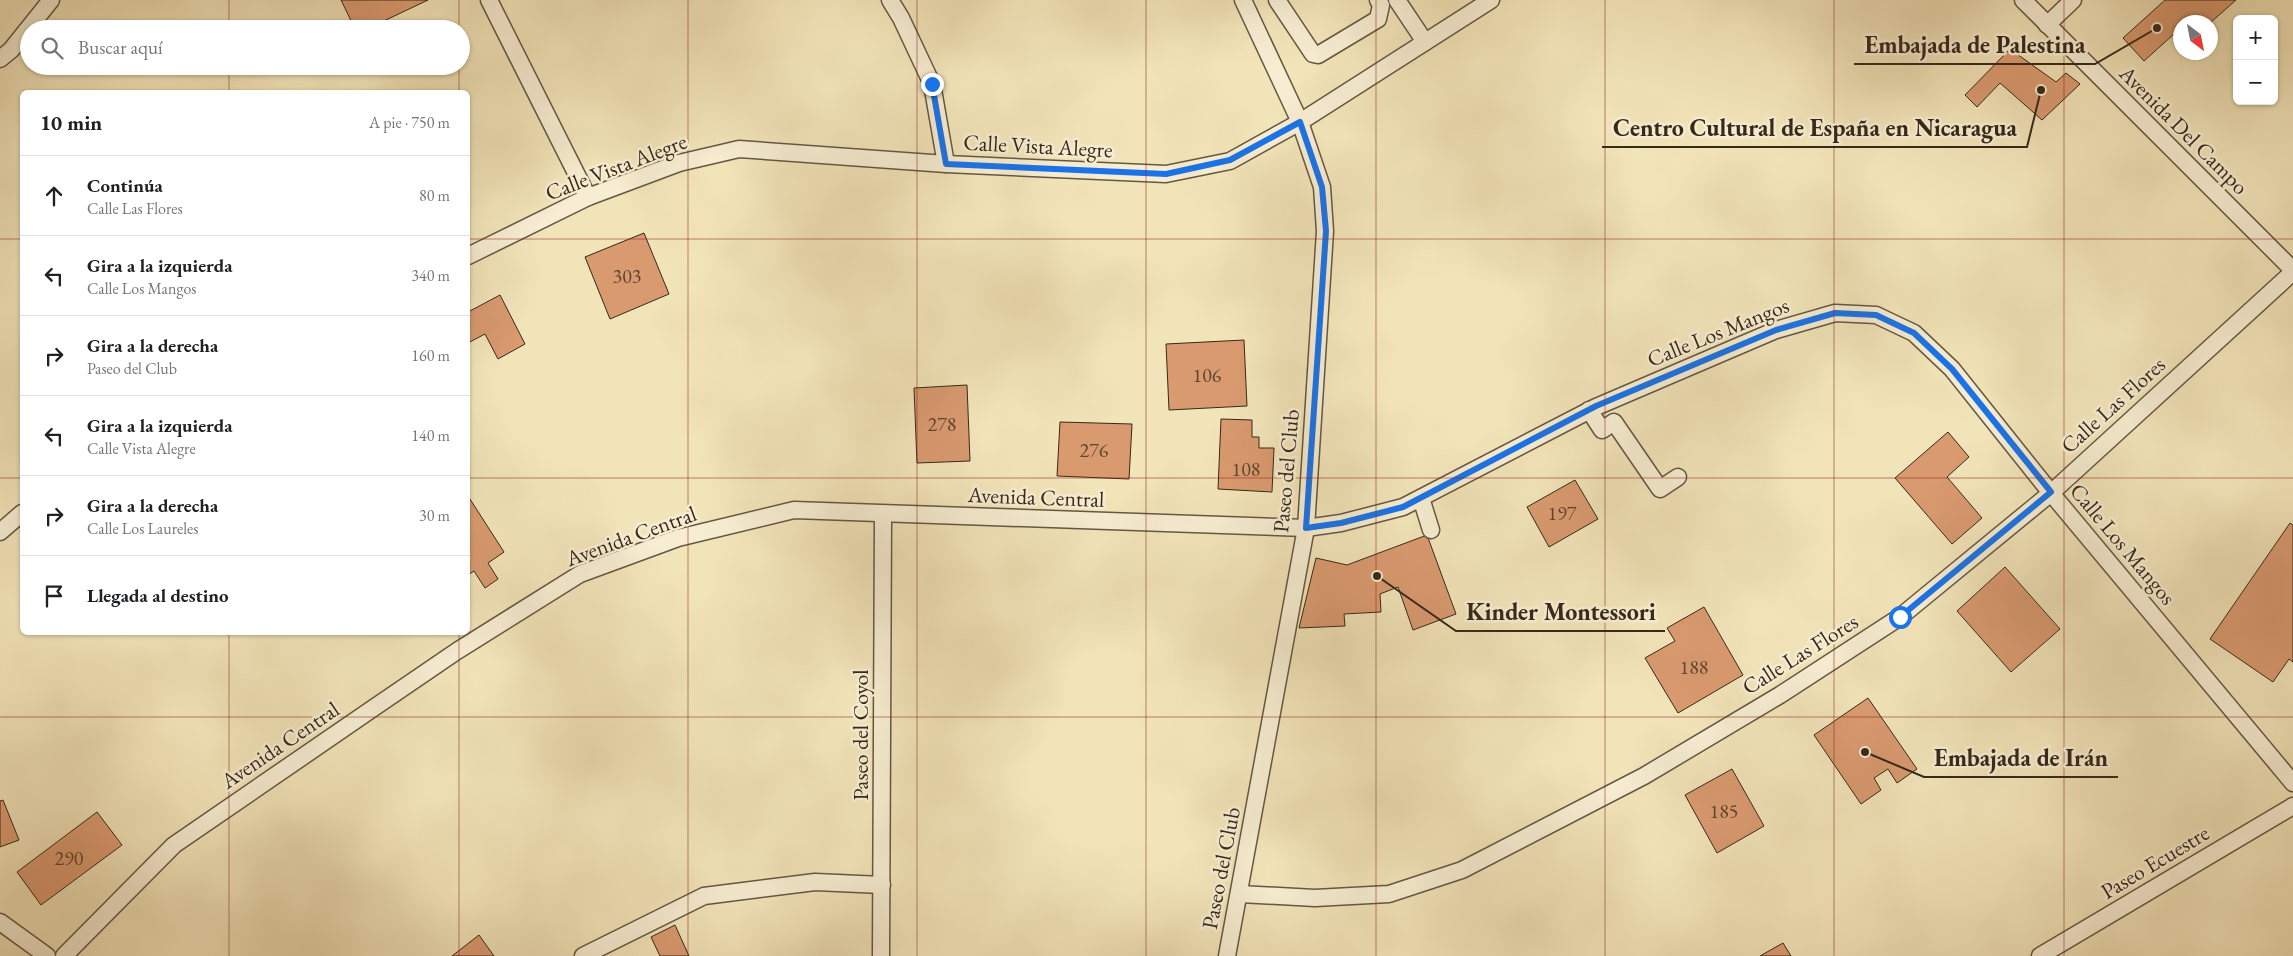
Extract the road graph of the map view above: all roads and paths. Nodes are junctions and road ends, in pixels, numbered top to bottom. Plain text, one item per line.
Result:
1 (51, 0) edge
2 (490, 0) edge
3 (890, 0) edge
4 (1242, 0) edge
5 (1277, 0) edge
6 (1378, 0) edge
7 (1397, 0) edge
8 (1491, 0) edge
9 (2022, 0) edge
10 (2074, 0) edge
11 (35, 20) edge
12 (2047, 25) junction
13 (20, 39) edge
14 (1425, 42) junction
15 (0, 59) edge
16 (1300, 122) junction
17 (946, 164) junction
18 (588, 197) junction
19 (470, 255) edge
20 (2293, 271) edge
21 (1589, 410) junction
22 (1678, 477) dead end
23 (2051, 492) junction
24 (1422, 498) junction
25 (20, 515) edge
26 (883, 515) junction
27 (1306, 528) junction
28 (1431, 530) dead end
29 (0, 532) edge
30 (2293, 784) edge
31 (2293, 806) edge
32 (882, 885) junction
33 (1240, 894) junction
34 (0, 922) edge
35 (47, 956) edge
36 (64, 956) edge
37 (583, 956) edge
38 (881, 956) edge
39 (1227, 956) edge
40 (2040, 956) edge

1 - 11 street
2 - 18 street
3 - 17 street
4 - 16 street, Paseo del Club
5 - 6 street
7 - 14 street
8 - 14 street, Calle Vista Alegre
9 - 12 street, Avenida Del Campo
10 - 12 street
12 - 20 street, Avenida Del Campo
13 - 15 street
14 - 16 street, Calle Vista Alegre
16 - 17 street, Calle Vista Alegre
16 - 27 street, Paseo del Club
17 - 18 street, Calle Vista Alegre
18 - 19 street, Calle Vista Alegre
20 - 23 street, Calle Las Flores
21 - 22 street
21 - 23 street, Calle Los Mangos
21 - 24 street, Calle Los Mangos
23 - 30 street, Calle Los Mangos
23 - 33 street, Calle Las Flores
24 - 27 street, Calle Los Mangos
24 - 28 street
25 - 29 street
26 - 27 street, Avenida Central
26 - 32 street, Paseo del Coyol
26 - 36 street, Avenida Central
27 - 33 street, Paseo del Club
31 - 40 street, Paseo Ecuestre
32 - 37 street
32 - 38 street, Paseo del Coyol
33 - 39 street, Paseo del Club
34 - 35 street

